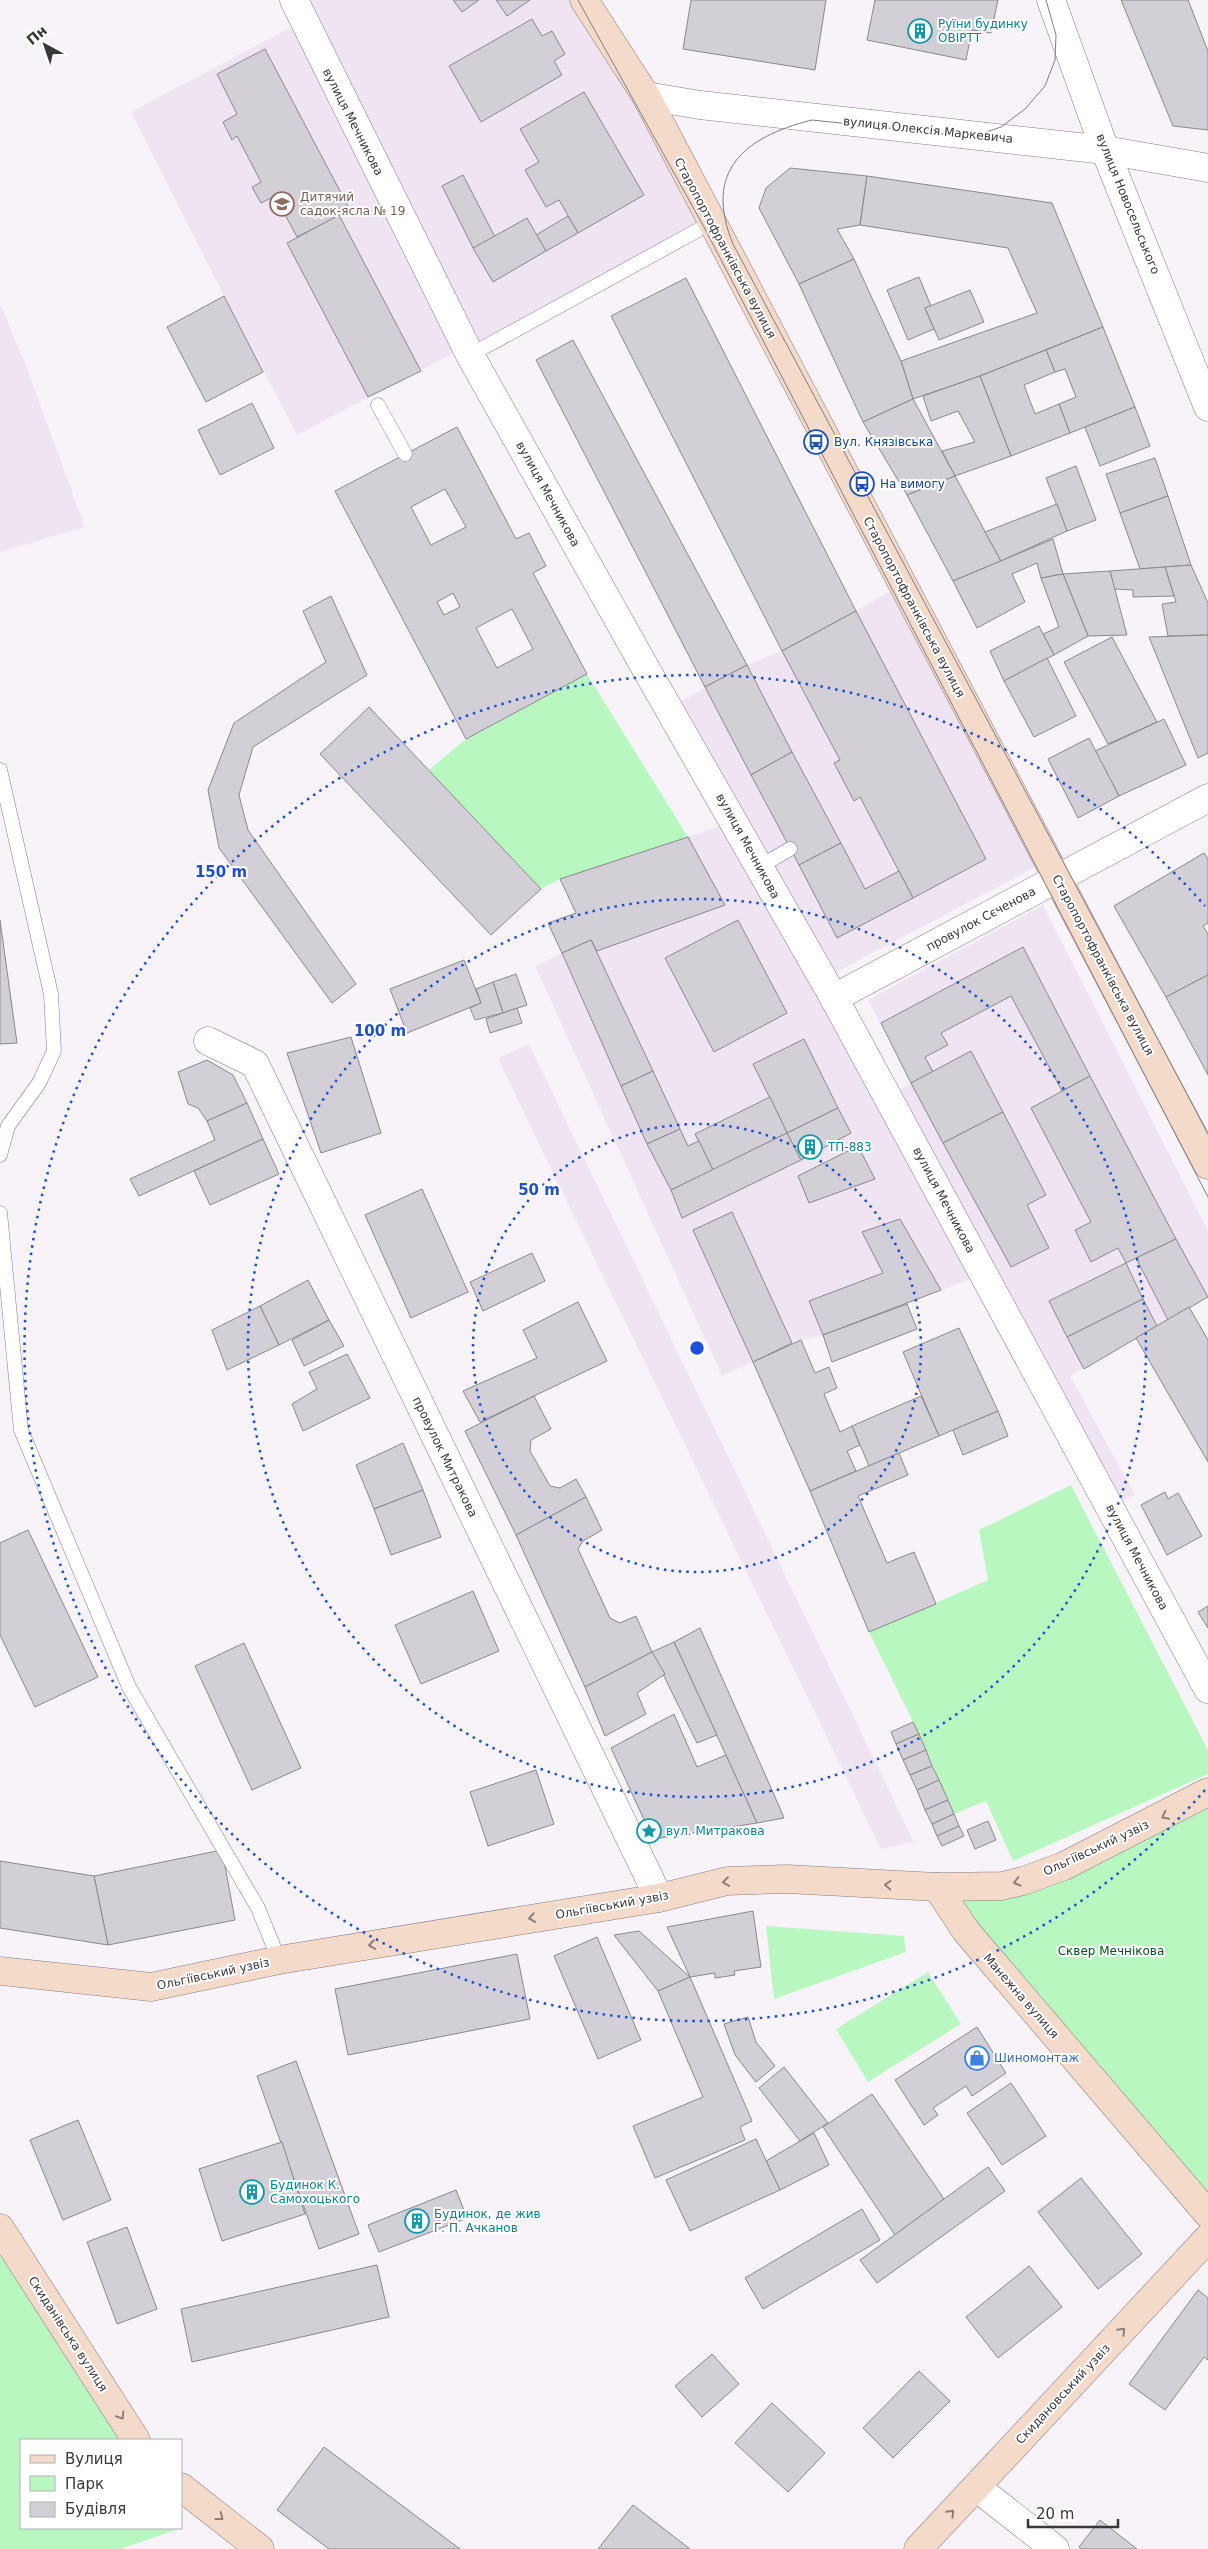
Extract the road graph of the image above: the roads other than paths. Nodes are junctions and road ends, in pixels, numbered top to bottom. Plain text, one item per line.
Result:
1 (294, 0) edge
2 (584, 0) edge
3 (1051, 0) edge
4 (646, 96) junction
5 (1105, 150) junction
6 (1208, 168) edge
7 (711, 223) junction
8 (470, 355) junction
9 (378, 405) dead end
10 (1208, 407) edge
11 (405, 454) dead end
12 (0, 770) edge
13 (1208, 798) edge
14 (790, 849) dead end
15 (759, 867) junction
16 (1057, 878) junction
17 (834, 998) junction
18 (208, 1041) dead end
19 (0, 1155) edge
20 (1208, 1165) edge
21 (0, 1213) edge
22 (1208, 1689) edge
23 (1208, 1792) edge
24 (937, 1887) junction
25 (659, 1898) junction
26 (279, 1960) junction
27 (0, 1971) edge
28 (1208, 2214) edge
29 (0, 2228) edge
30 (1208, 2238) edge
31 (135, 2439) edge
32 (976, 2487) junction
33 (182, 2489) edge
34 (260, 2549) edge
35 (918, 2549) edge
36 (1054, 2549) edge

1 - 8 street, вулиця Мечникова
2 - 4 street, Старопортофранківська вулиця
3 - 5 street, вулиця Новосельського
4 - 5 street, вулиця Олексія Маркевича
4 - 7 street, Старопортофранківська вулиця
5 - 6 street, вулиця Олексія Маркевича
5 - 10 street, вулиця Новосельського
7 - 8 lane
7 - 16 street, Старопортофранківська вулиця
8 - 15 street, вулиця Мечникова
9 - 11 lane
12 - 19 lane
13 - 16 street, провулок Сєченова
14 - 15 lane
15 - 17 street, вулиця Мечникова
16 - 17 street, провулок Сєченова
16 - 20 street, Старопортофранківська вулиця
17 - 22 street, вулиця Мечникова
18 - 25 street, провулок Митракова
21 - 26 lane
23 -> 24 street, Ольгіївський узвіз
24 -> 25 street, Ольгіївський узвіз
24 - 28 street, Манежна вулиця
25 -> 26 street, Ольгіївський узвіз
26 - 27 street, Ольгіївський узвіз
29 -> 31 street, Скиданівська вулиця
32 -> 30 street, Скидановський узвіз
35 -> 32 street, Скидановський узвіз
32 - 36 street
33 -> 34 street

